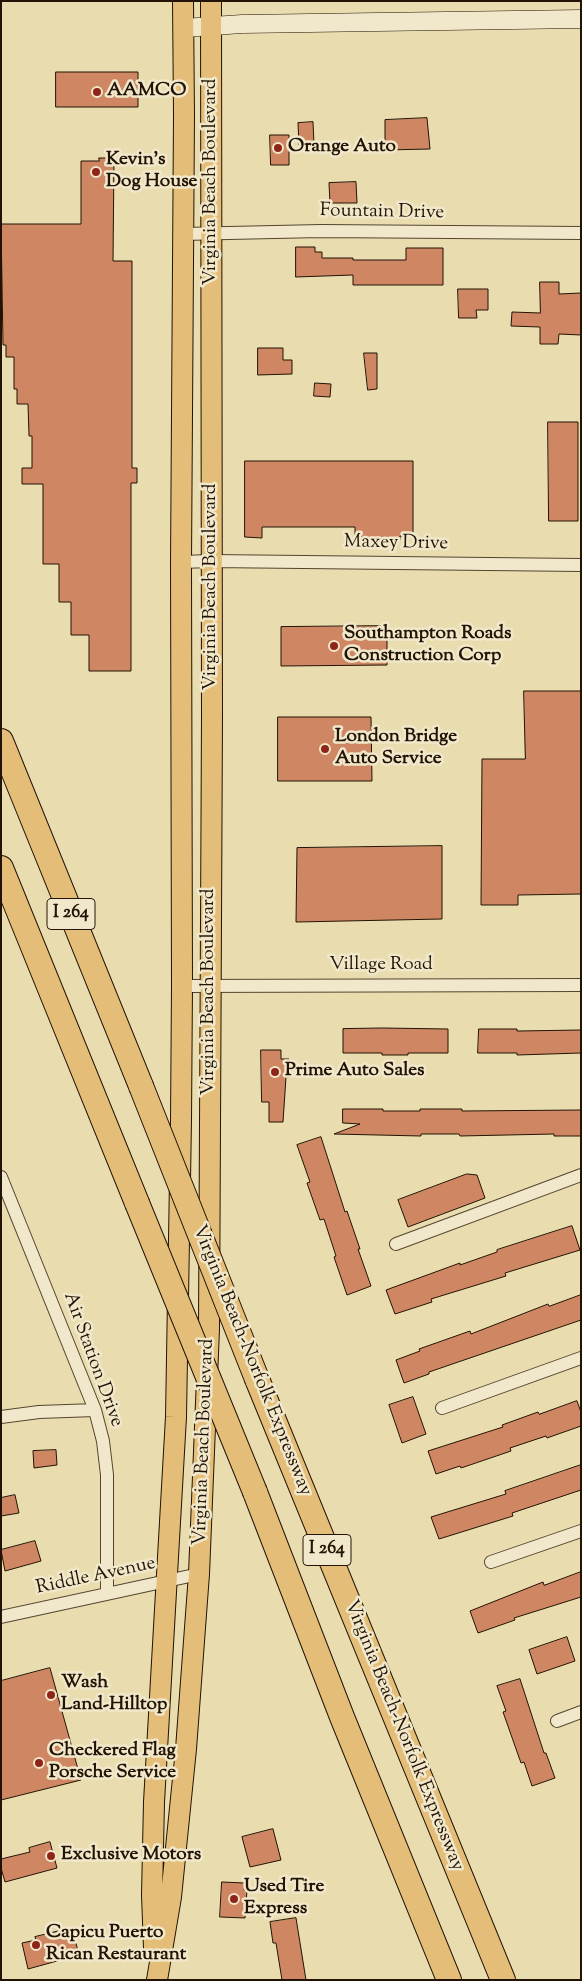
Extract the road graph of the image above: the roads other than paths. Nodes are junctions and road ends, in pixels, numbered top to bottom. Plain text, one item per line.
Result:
1 (183, 1) edge
2 (211, 1) edge
3 (581, 19) edge
4 (211, 26) junction
5 (184, 28) junction
6 (212, 233) junction
7 (581, 233) edge
8 (182, 234) junction
9 (211, 561) junction
10 (181, 562) junction
11 (581, 565) edge
12 (1, 741) edge
13 (1, 868) edge
14 (581, 985) edge
15 (182, 986) junction
16 (210, 986) junction
17 (581, 1175) edge
18 (1, 1177) edge
19 (396, 1244) dead end
20 (581, 1358) edge
21 (442, 1408) dead end
22 (95, 1410) junction
23 (1, 1417) edge
24 (581, 1531) edge
25 (491, 1562) dead end
26 (199, 1574) junction
27 (167, 1581) junction
28 (107, 1594) junction
29 (1, 1617) edge
30 (581, 1712) edge
31 (557, 1720) dead end
32 (388, 1829) junction
33 (157, 1980) edge
34 (439, 1980) edge
35 (449, 1980) edge
36 (504, 1980) edge

1 - 5 main road, Virginia Beach Boulevard
2 - 4 main road, Virginia Beach Boulevard
3 - 4 street
4 - 5 street
4 - 6 main road, Virginia Beach Boulevard
5 - 8 main road, Virginia Beach Boulevard
6 - 7 street, Fountain Drive
6 - 8 street, Fountain Drive
6 - 9 main road, Virginia Beach Boulevard
8 - 10 main road, Virginia Beach Boulevard
9 - 10 street, Maxey Drive
9 - 11 street, Maxey Drive
9 - 16 main road, Virginia Beach Boulevard
10 - 15 main road, Virginia Beach Boulevard
12 - 36 highway, Virginia Beach-Norfolk Expressway / I 264, bridge
13 - 32 highway, I 264, bridge
14 - 16 street, Village Road
15 - 16 street, Village Road
15 - 27 main road, Virginia Beach Boulevard
16 - 26 main road, Virginia Beach Boulevard
17 - 19 street
18 - 22 street, Air Station Drive
20 - 21 street
22 - 23 street
22 - 28 street, Air Station Drive
24 - 25 street
26 - 27 street, Riddle Avenue
26 - 33 main road, Virginia Beach Boulevard
27 - 28 street, Riddle Avenue
27 - 33 main road, Virginia Beach Boulevard
28 - 29 street, Riddle Avenue
30 - 31 street
32 - 34 highway
32 - 35 highway, I 264

